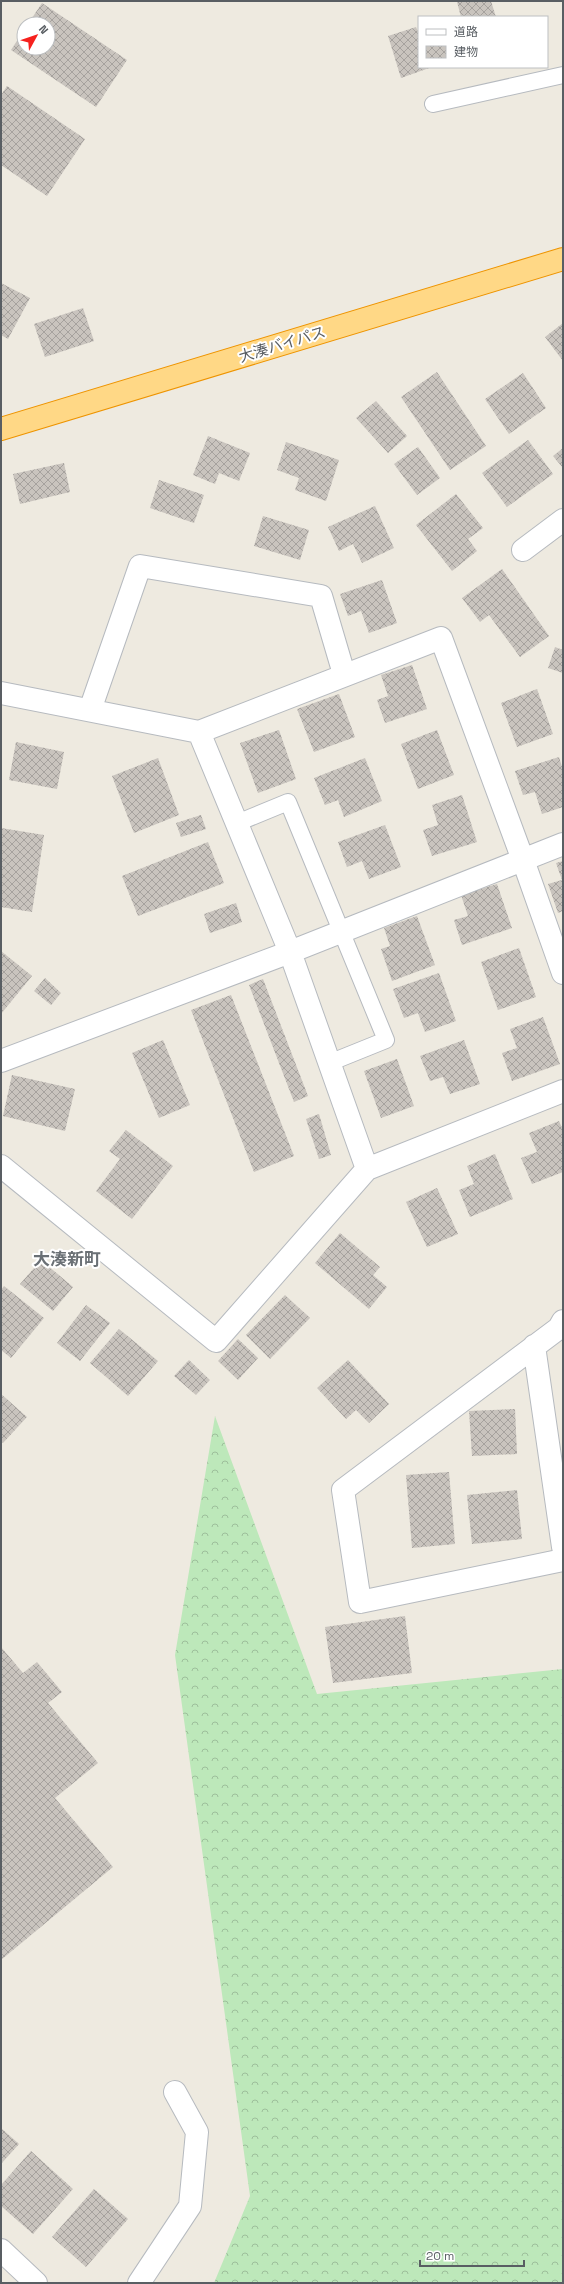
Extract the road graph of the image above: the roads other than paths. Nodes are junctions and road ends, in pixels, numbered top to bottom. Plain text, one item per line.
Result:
1 (563, 75) edge
2 (432, 104) dead end
3 (563, 259) edge
4 (1, 429) edge
5 (563, 520) edge
6 (523, 550) dead end
7 (344, 674) junction
8 (1, 693) edge
9 (90, 710) junction
10 (199, 732) junction
11 (237, 823) junction
12 (563, 844) edge
13 (523, 860) junction
14 (341, 932) junction
15 (290, 952) junction
16 (563, 973) edge
17 (1, 1061) edge
18 (329, 1063) junction
19 (563, 1091) edge
20 (1, 1166) edge
21 (367, 1169) junction
22 (563, 1321) edge
23 (534, 1346) junction
24 (563, 1546) edge
25 (563, 1560) edge
26 (176, 2092) dead end
27 (1, 2250) edge
28 (36, 2283) edge
29 (139, 2283) edge

1 - 2 lane
3 - 4 highway, 大湊バイパス
5 - 6 street
7 - 9 street
7 - 10 street
7 - 13 street
8 - 9 street
9 - 10 street
10 - 11 street
11 - 14 lane
11 - 15 street
12 - 13 street
13 - 14 street
13 - 16 street
14 - 15 street
14 - 18 lane
15 - 17 street
15 - 18 street
18 - 21 street
19 - 21 street
20 - 21 street
22 - 23 street
23 - 24 street
23 - 25 street
26 - 29 street
27 - 28 street

